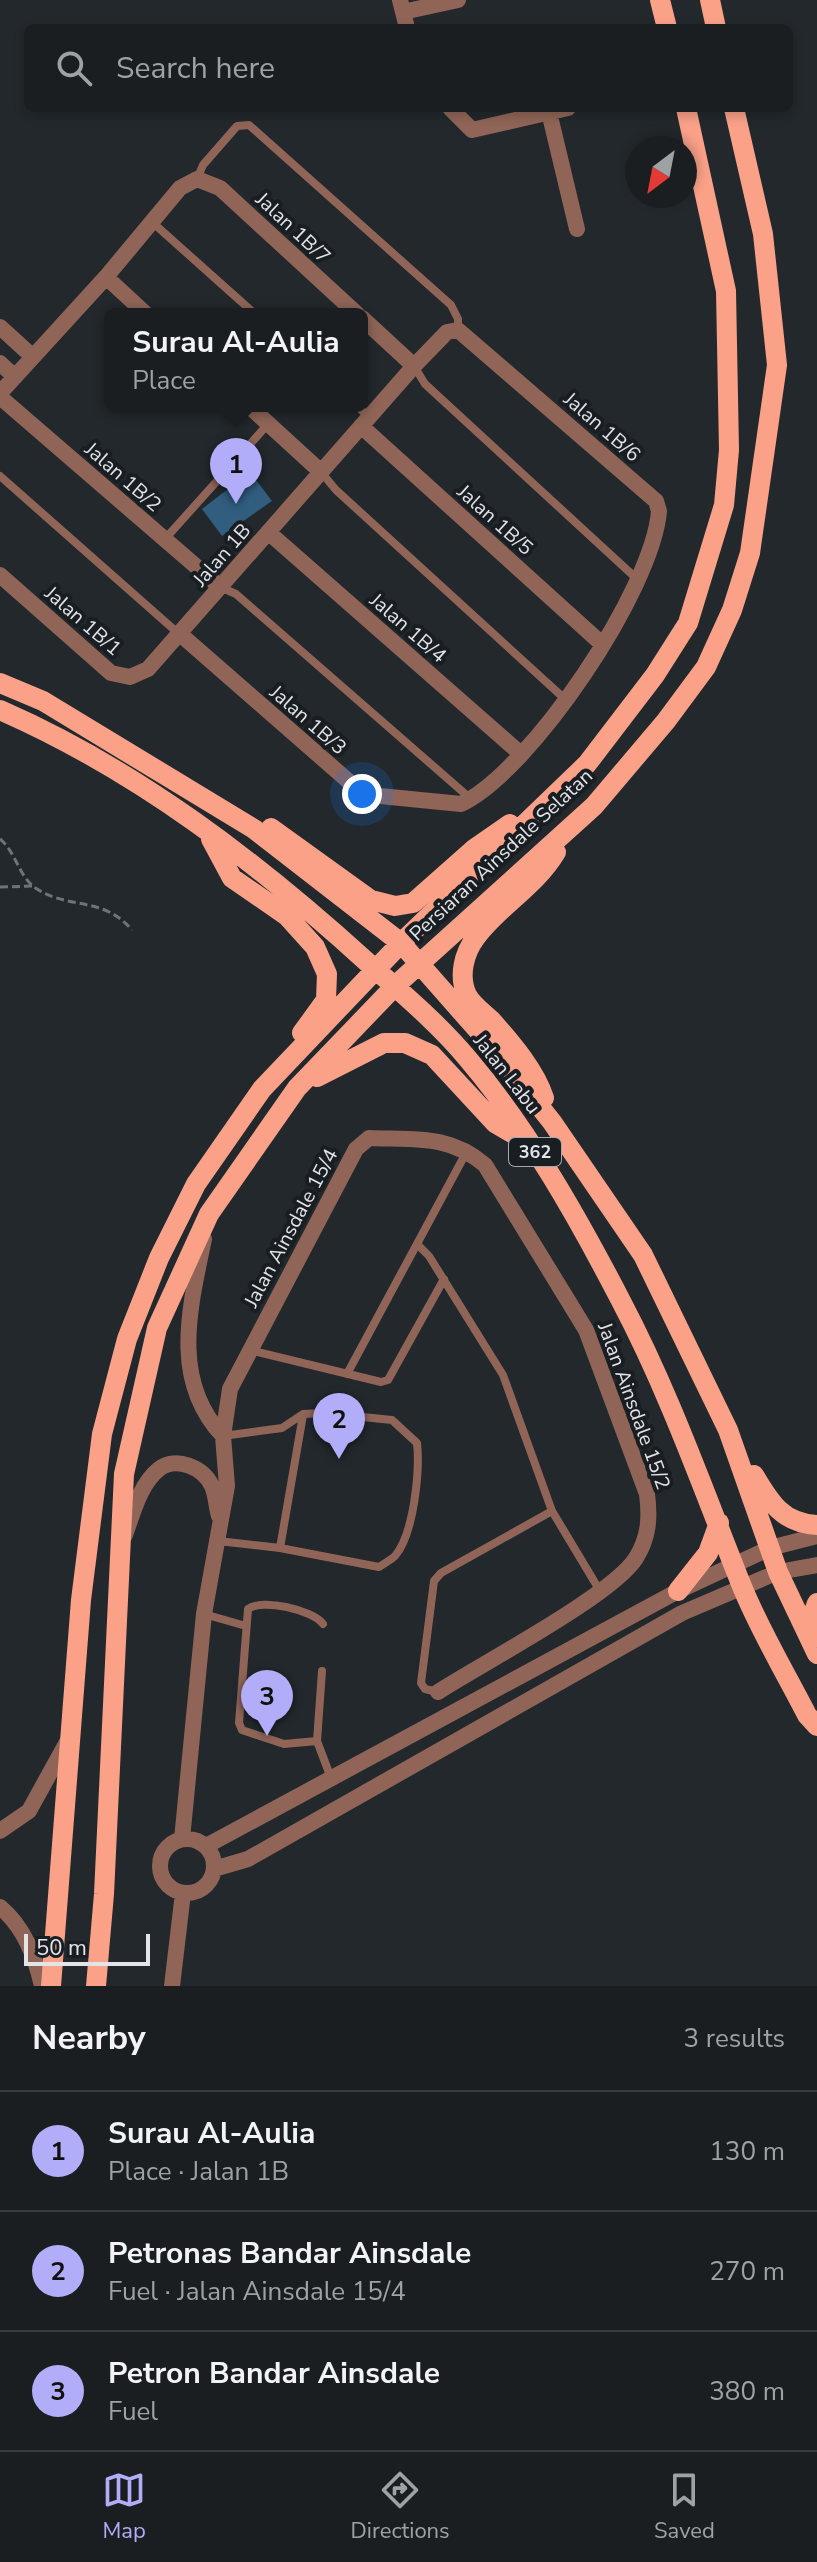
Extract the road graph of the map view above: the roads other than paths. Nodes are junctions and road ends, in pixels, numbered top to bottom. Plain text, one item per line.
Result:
1 (458, 0) edge
2 (660, 0) edge
3 (710, 0) edge
4 (403, 13) edge
5 (666, 24) edge
6 (715, 24) edge
7 (454, 112) edge
8 (549, 112) joint
9 (687, 112) edge
10 (735, 112) edge
11 (197, 179) junction
12 (152, 222) junction
13 (577, 229) dead end
14 (106, 277) junction
15 (140, 308) edge
16 (248, 308) edge
17 (350, 308) edge
18 (368, 324) edge
19 (0, 327) edge
20 (458, 330) junction
21 (33, 357) junction
22 (0, 363) edge
23 (414, 366) junction
24 (15, 377) junction
25 (0, 395) edge
26 (368, 410) edge
27 (255, 412) edge
28 (362, 416) edge
29 (268, 424) junction
30 (320, 471) junction
31 (0, 476) edge
32 (268, 532) junction
33 (165, 539) junction
34 (0, 575) edge
35 (637, 580) junction
36 (220, 587) junction
37 (180, 634) junction
38 (602, 644) junction
39 (0, 683) edge
40 (567, 700) junction
41 (0, 710) edge
42 (521, 754) junction
43 (472, 799) junction
44 (548, 801) junction
45 (220, 806) junction
46 (570, 828) junction
47 (208, 832) junction
48 (401, 943) junction
49 (419, 963) junction
50 (376, 970) junction
51 (396, 985) junction
52 (278, 1072) junction
53 (297, 1088) junction
54 (552, 1122) junction
55 (531, 1144) junction
56 (468, 1150) junction
57 (209, 1214) junction
58 (417, 1244) junction
59 (444, 1279) junction
60 (249, 1350) junction
61 (347, 1374) junction
62 (303, 1414) junction
63 (728, 1430) junction
64 (223, 1436) junction
65 (552, 1511) junction
66 (220, 1522) junction
67 (719, 1523) junction
68 (817, 1525) edge
69 (817, 1536) edge
70 (218, 1541) junction
71 (280, 1548) junction
72 (770, 1548) junction
73 (118, 1555) junction
74 (817, 1565) edge
75 (778, 1572) junction
76 (738, 1576) junction
77 (600, 1591) junction
78 (678, 1591) junction
79 (817, 1603) edge
80 (204, 1614) junction
81 (323, 1624) dead end
82 (246, 1626) junction
83 (817, 1654) edge
84 (474, 1669) junction
85 (322, 1671) dead end
86 (438, 1692) joint
87 (489, 1694) junction
88 (817, 1726) edge
89 (72, 1730) junction
90 (317, 1741) junction
91 (331, 1778) junction
92 (0, 1831) edge
93 (182, 1839) junction
94 (206, 1846) junction
95 (214, 1869) junction
96 (183, 1893) junction
97 (0, 1907) edge
98 (42, 1986) edge
99 (51, 1986) edge
100 (96, 1986) edge
101 (172, 1986) edge

1 - 4 street
2 - 5 main road
3 - 6 main road
7 - 8 street
8 - 13 street
9 - 44 main road, Persiaran Ainsdale Selatan
10 - 46 main road, Persiaran Ainsdale Selatan
11 - 12 street
11 - 17 street, Jalan 1B/7
11 - 20 lane
12 - 14 street
12 - 16 lane
14 - 15 street
14 - 21 street
18 - 23 street
19 - 21 street
20 - 23 street, Jalan 1B
20 - 35 street, Jalan 1B/6
21 - 24 street
22 - 24 street
23 - 26 street, Jalan 1B
23 - 35 lane
24 - 25 street
25 - 33 street, Jalan 1B/2
27 - 29 street
28 - 30 street, Jalan 1B
28 - 38 street, Jalan 1B/5
29 - 30 street
29 - 33 lane
30 - 32 street, Jalan 1B
30 - 40 lane
31 - 37 lane
32 - 36 street, Jalan 1B
32 - 42 street, Jalan 1B/4
33 - 36 street, Jalan 1B/2
34 - 37 street, Jalan 1B/1
35 - 38 street, Jalan 1B/6
36 - 37 street, Jalan 1B
36 - 43 lane
37 - 43 street, Jalan 1B/3
38 - 40 street, Jalan 1B/6
39 - 45 main road, Jalan Labu / 362
40 - 42 street, Jalan 1B/6
41 - 47 main road, Jalan Labu / 362
42 - 43 street, Jalan 1B/6
44 - 45 main road
44 - 48 main road, Persiaran Ainsdale Selatan
45 - 48 main road, Jalan Labu / 362
46 - 49 main road, Persiaran Ainsdale Selatan
46 - 54 main road
47 - 50 main road, Jalan Labu / 362
47 - 52 main road
48 - 49 main road, Jalan Labu / 362
48 - 50 main road, Persiaran Ainsdale Selatan
49 - 51 main road, Persiaran Ainsdale Selatan
49 - 54 main road, Jalan Labu / 362
50 - 51 main road, Jalan Labu / 362
50 - 52 main road, Persiaran Ainsdale Selatan
51 - 53 main road, Persiaran Ainsdale Selatan
51 - 55 main road, Jalan Labu / 362
52 - 89 main road
53 - 55 main road
53 - 57 main road, Persiaran Ainsdale Selatan
54 - 63 main road, Jalan Labu / 362
55 - 67 main road, Jalan Labu / 362
56 - 58 lane
56 - 60 street, Jalan Ainsdale 15/4
56 - 77 street, Jalan Ainsdale 15/2
57 - 64 street
57 - 73 main road, Persiaran Ainsdale Selatan
58 - 59 lane
58 - 61 lane
59 - 61 lane
59 - 65 lane
60 - 61 lane
60 - 64 street, Jalan Ainsdale 15/4
62 - 64 lane
62 - 71 lane
62 - 71 lane
63 - 68 main road
63 - 72 main road, Jalan Labu / 362
64 - 66 street, Jalan Ainsdale 15/4
65 - 77 lane
65 - 86 lane
66 - 70 street, Jalan Ainsdale 15/4
66 - 73 street
67 - 76 main road, Jalan Labu / 362
67 - 78 main road
69 - 72 street
70 - 71 lane
70 - 80 street, Jalan Ainsdale 15/4
72 - 75 main road, Jalan Labu / 362
72 - 76 street
73 - 100 main road, Persiaran Ainsdale Selatan
74 - 75 street
75 - 76 street
75 - 83 main road, Jalan Labu / 362
76 - 78 street
76 - 88 main road, Jalan Labu / 362
76 - 95 street
77 - 84 street, Jalan Ainsdale 15/2
78 - 87 street
79 - 83 main road
80 - 82 lane
80 - 93 street, Jalan Ainsdale 15/4
81 - 82 lane
82 - 90 lane
84 - 86 street, Jalan Ainsdale 15/2
84 - 87 street
85 - 90 lane
87 - 91 street
89 - 92 street
89 - 99 main road
90 - 91 lane
91 - 94 street
93 - 94 street
93 - 96 street
94 - 95 street
95 - 96 street
96 - 101 street
97 - 98 street

